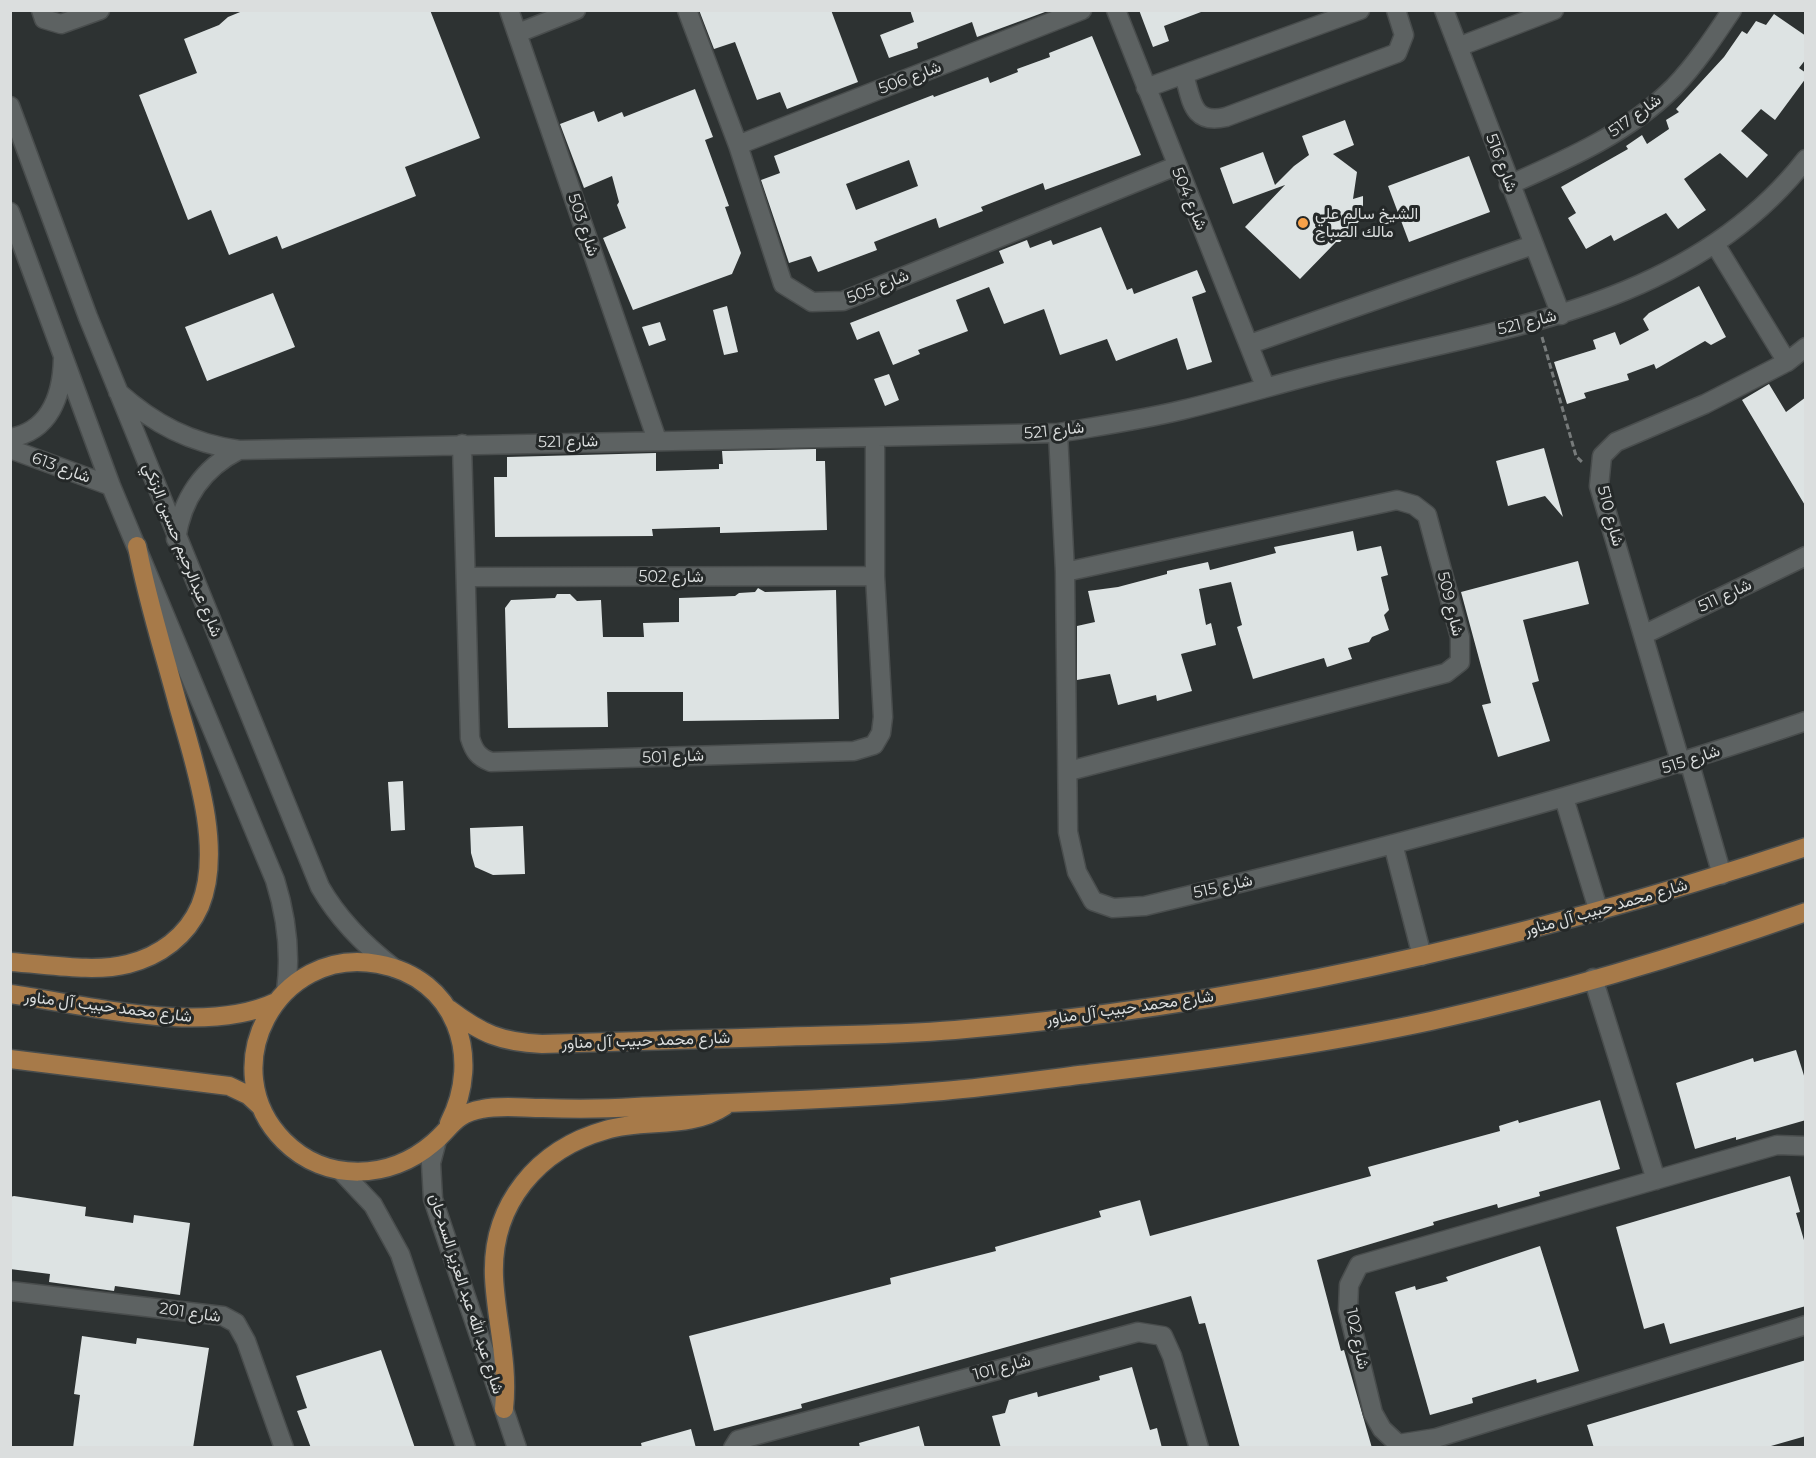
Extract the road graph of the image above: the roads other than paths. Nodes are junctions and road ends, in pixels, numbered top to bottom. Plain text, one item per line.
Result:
1 (41, 10) edge
2 (100, 10) edge
3 (509, 10) edge
4 (576, 10) edge
5 (687, 10) edge
6 (1082, 10) edge
7 (1116, 10) edge
8 (1360, 10) edge
9 (1396, 10) edge
10 (1444, 10) edge
11 (1554, 10) edge
12 (1732, 10) edge
13 (518, 33) junction
14 (1458, 47) junction
15 (1184, 75) junction
16 (1146, 88) junction
17 (10, 106) edge
18 (738, 145) junction
19 (1806, 159) edge
20 (1176, 166) junction
21 (1509, 185) junction
22 (10, 212) edge
23 (1533, 244) junction
24 (1715, 244) junction
25 (1561, 315) junction
26 (1250, 344) junction
27 (1806, 347) edge
28 (64, 351) junction
29 (1787, 362) junction
30 (1265, 386) junction
31 (118, 392) junction
32 (1058, 433) junction
33 (10, 438) edge
34 (875, 438) junction
35 (657, 440) junction
36 (462, 444) junction
37 (10, 450) edge
38 (238, 450) junction
39 (111, 486) junction
40 (176, 539) junction
41 (137, 546) junction
42 (1806, 556) edge
43 (1065, 572) junction
44 (875, 576) junction
45 (466, 577) junction
46 (1645, 634) junction
47 (1806, 721) edge
48 (1685, 762) junction
49 (1069, 771) junction
50 (1564, 798) junction
51 (1393, 844) junction
52 (1806, 847) edge
53 (1722, 874) junction
54 (1599, 912) junction
55 (1806, 912) edge
56 (1422, 956) junction
57 (10, 962) edge
58 (394, 968) junction
59 (1593, 978) junction
60 (10, 994) edge
61 (281, 996) junction
62 (446, 1007) junction
63 (10, 1059) edge
64 (731, 1102) junction
65 (261, 1107) junction
66 (449, 1123) junction
67 (437, 1140) junction
68 (1806, 1146) edge
69 (341, 1171) junction
70 (1656, 1180) junction
71 (10, 1291) edge
72 (1806, 1325) edge
73 (504, 1408) junction
74 (1398, 1446) edge
75 (284, 1448) edge
76 (466, 1448) edge
77 (517, 1448) edge
78 (733, 1448) edge
79 (1199, 1448) edge

1 - 2 street
3 - 13 street, شارع 503
4 - 13 street
5 - 18 street, شارع 505
6 - 18 street, شارع 506
7 - 16 street, شارع 504
8 - 15 street
9 - 15 street
10 - 14 street, شارع 516
11 - 14 street
12 - 21 street, شارع 517
13 - 35 street, شارع 503
14 - 21 street, شارع 516
15 - 16 street
16 - 20 street, شارع 504
17 - 31 street, شارع عبدالرحيم حسين الزنكي
18 - 20 street, شارع 505
19 - 24 street, شارع 521
20 - 26 street, شارع 504
21 - 23 street, شارع 516
22 - 28 street
23 - 25 street, شارع 516
23 - 26 street
24 - 25 street, شارع 521
24 - 29 street
25 - 30 street, شارع 521
26 - 30 street, شارع 504
27 - 29 street, شارع 510
28 - 33 street, شارع 613
28 - 39 street
29 - 46 street, شارع 510
30 - 32 street, شارع 521
31 - 38 street, شارع 521
31 - 40 street, شارع عبدالرحيم حسين الزنكي
32 - 34 street, شارع 521
32 - 43 street, شارع 515
34 - 35 street, شارع 521
34 - 44 street, شارع 501
35 - 36 street, شارع 521
36 - 38 street, شارع 521
36 - 45 street, شارع 501
37 - 39 street, شارع 613
38 - 40 street
39 - 41 street
40 - 58 street, شارع عبدالرحيم حسين الزنكي
41 - 57 main road
41 - 61 street
42 - 46 street, شارع 511
43 - 49 street, شارع 515
43 - 49 street, شارع 509
44 - 45 street, شارع 502
44 - 45 street, شارع 501
46 - 48 street, شارع 510
47 - 48 street, شارع 515
48 - 50 street, شارع 515
48 - 53 street, شارع 510
49 - 51 street, شارع 515
50 - 51 street, شارع 515
50 - 54 street
51 - 56 street
52 - 53 main road, شارع محمد حبيب آل مناور
53 - 54 main road, شارع محمد حبيب آل مناور
54 - 56 main road, شارع محمد حبيب آل مناور
55 - 59 main road
56 - 62 main road, شارع محمد حبيب آل مناور
58 - 61 main road
58 - 62 main road
59 - 64 main road
59 - 70 street
60 - 61 main road, شارع محمد حبيب آل مناور
61 - 65 main road
62 - 66 main road
63 - 65 main road
64 - 66 main road
64 - 73 main road
65 - 69 main road
66 - 67 main road
67 - 69 main road
67 - 73 street, شارع عبد الله عبد العزيز السدحان
68 - 70 street, شارع 102
69 - 76 street
70 - 74 street, شارع 102
71 - 75 street, شارع 201
72 - 74 street, شارع 102
73 - 77 street, شارع عبد الله عبد العزيز السدحان
78 - 79 street, شارع 101

